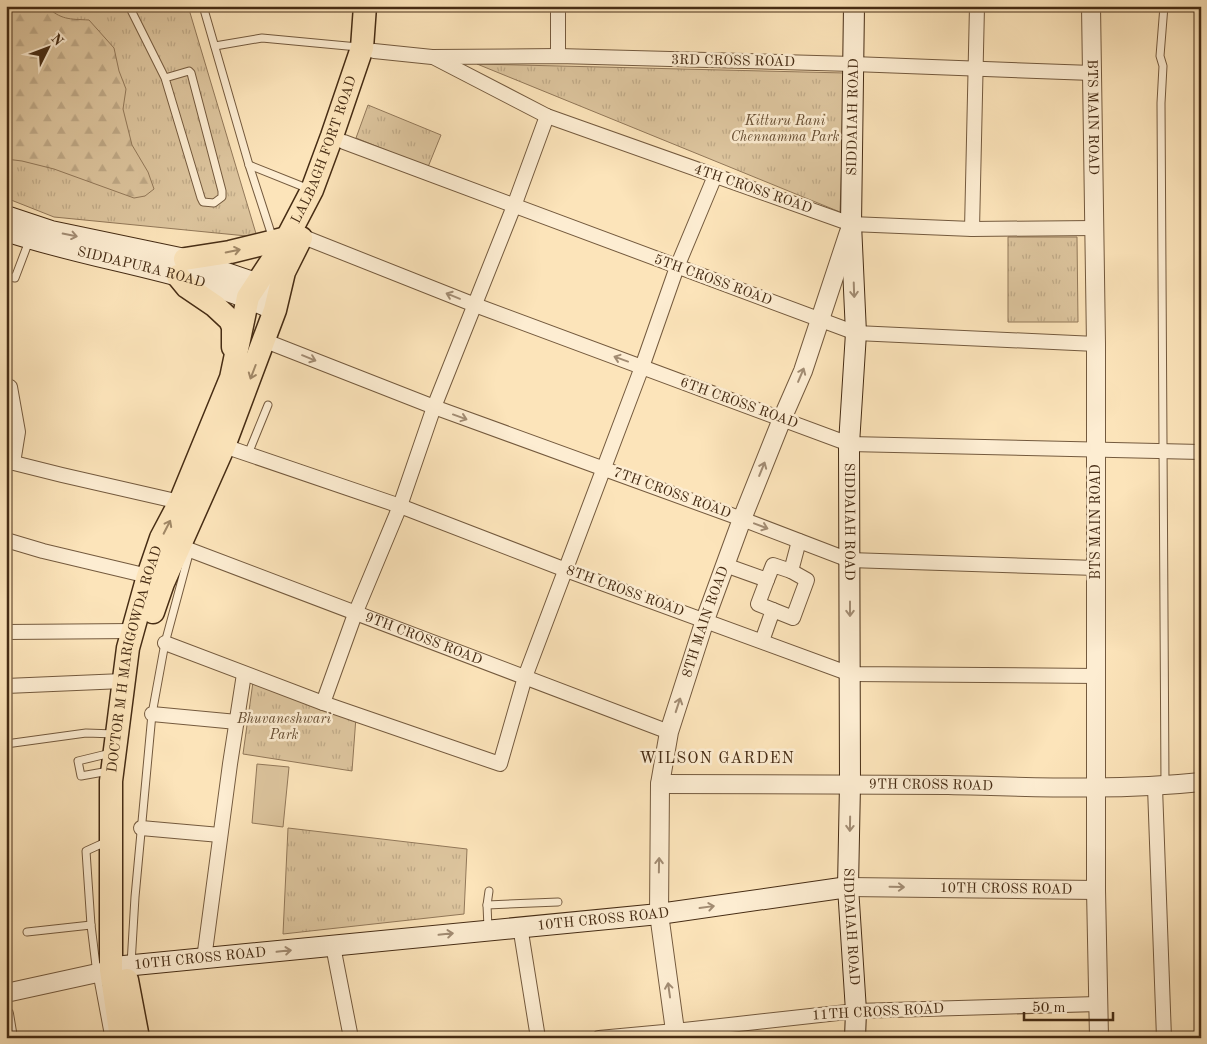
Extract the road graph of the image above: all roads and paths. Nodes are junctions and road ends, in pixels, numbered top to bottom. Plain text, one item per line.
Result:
1 (129, 6) edge
2 (203, 6) edge
3 (365, 6) edge
4 (377, 6) edge
5 (558, 6) edge
6 (854, 6) edge
7 (977, 6) edge
8 (1091, 6) edge
9 (1164, 6) edge
10 (215, 46) junction
11 (368, 49) junction
12 (558, 56) junction
13 (432, 57) junction
14 (853, 64) junction
15 (976, 68) junction
16 (1092, 73) junction
17 (165, 78) junction
18 (547, 116) junction
19 (344, 142) junction
20 (249, 166) junction
21 (715, 176) junction
22 (312, 190) junction
23 (514, 206) junction
24 (6, 216) edge
25 (852, 224) junction
26 (1094, 228) junction
27 (972, 229) junction
28 (6, 231) edge
29 (30, 239) junction
30 (287, 239) junction
31 (182, 267) junction
32 (677, 267) junction
33 (6, 276) edge
34 (252, 290) junction
35 (277, 301) junction
36 (475, 305) junction
37 (821, 320) junction
38 (856, 333) junction
39 (263, 340) junction
40 (1096, 344) junction
41 (642, 367) junction
42 (231, 378) junction
43 (10, 387) dead end
44 (268, 405) dead end
45 (434, 407) junction
46 (782, 419) junction
47 (848, 444) junction
48 (224, 446) junction
49 (1096, 450) junction
50 (1163, 451) junction
51 (1201, 452) edge
52 (248, 454) junction
53 (10, 462) edge
54 (604, 469) junction
55 (180, 502) junction
56 (400, 506) junction
57 (742, 519) junction
58 (6, 540) edge
59 (799, 541) junction
60 (184, 549) junction
61 (849, 560) junction
62 (725, 565) junction
63 (1096, 568) junction
64 (566, 570) junction
65 (791, 571) junction
66 (148, 576) junction
67 (767, 580) junction
68 (773, 610) junction
69 (355, 614) junction
70 (705, 620) junction
71 (133, 631) junction
72 (6, 632) edge
73 (762, 641) junction
74 (165, 643) junction
75 (244, 674) junction
76 (850, 674) junction
77 (1097, 676) junction
78 (525, 677) junction
79 (123, 681) junction
80 (6, 686) edge
81 (323, 703) junction
82 (152, 714) junction
83 (237, 722) junction
84 (669, 732) junction
85 (6, 744) edge
86 (114, 752) junction
87 (1201, 782) edge
88 (660, 784) junction
89 (850, 784) junction
90 (1160, 786) junction
91 (1096, 788) junction
92 (141, 828) junction
93 (220, 835) junction
94 (112, 839) junction
95 (848, 886) junction
96 (1096, 890) junction
97 (488, 891) dead end
98 (558, 902) dead end
99 (487, 905) junction
100 (659, 914) junction
101 (91, 925) junction
102 (520, 926) junction
103 (488, 930) junction
104 (27, 932) dead end
105 (333, 946) junction
106 (204, 959) junction
107 (116, 969) junction
108 (6, 992) edge
109 (1098, 1004) junction
110 (856, 1010) junction
111 (6, 1014) edge
112 (675, 1035) edge
113 (10, 1038) edge
114 (109, 1038) edge
115 (121, 1038) edge
116 (138, 1038) edge
117 (351, 1038) edge
118 (538, 1038) edge
119 (599, 1038) edge
120 (855, 1038) edge
121 (1098, 1038) edge
122 (1164, 1038) edge

1 - 17 lane
2 - 10 lane
3 - 11 main road, LALBAGH FORT ROAD
4 - 11 main road, LALBAGH FORT ROAD
5 - 12 street
6 - 14 main road, SIDDAIAH ROAD
7 - 15 street
8 - 16 street, BTS MAIN ROAD
9 - 50 lane
10 - 11 lane
10 - 20 lane
11 - 13 street, 3RD CROSS ROAD
11 - 19 main road, LALBAGH FORT ROAD
11 - 22 main road, LALBAGH FORT ROAD
12 - 13 street, 3RD CROSS ROAD
12 - 14 street, 3RD CROSS ROAD
13 - 18 street, 4TH CROSS ROAD
14 - 15 street, 3RD CROSS ROAD
14 - 25 main road, SIDDAIAH ROAD
15 - 16 street, 3RD CROSS ROAD
15 - 27 street
16 - 26 street, BTS MAIN ROAD
17 - 17 lane
18 - 21 street, 4TH CROSS ROAD
18 - 23 street
19 - 23 street, 5TH CROSS ROAD
19 - 30 main road, LALBAGH FORT ROAD
20 - 22 lane
20 - 30 lane
21 - 25 street, 4TH CROSS ROAD
21 - 32 street
22 - 30 main road, LALBAGH FORT ROAD
23 - 32 street, 5TH CROSS ROAD
23 - 36 street
24 -> 31 main road, SIDDAPURA ROAD
25 - 27 street, 4TH CROSS ROAD
25 - 37 street, 8TH MAIN ROAD
25 -> 38 main road, SIDDAIAH ROAD
26 - 27 street, 4TH CROSS ROAD
26 - 40 street, BTS MAIN ROAD
28 - 29 main road, SIDDAPURA ROAD
29 - 31 main road, SIDDAPURA ROAD
29 - 33 lane
31 -> 30 main road
30 - 34 main road, LALBAGH FORT ROAD
30 - 35 main road, LALBAGH FORT ROAD
36 -> 30 street, 6TH CROSS ROAD
31 - 34 main road
31 - 42 main road
32 - 37 street, 5TH CROSS ROAD
32 - 41 street
34 - 35 main road
34 - 42 main road, DOCTOR M H MARIGOWDA ROAD
35 - 39 main road, DOCTOR M H MARIGOWDA ROAD
41 -> 36 street, 6TH CROSS ROAD
36 - 45 street
37 - 38 street, 5TH CROSS ROAD
46 -> 37 street, 8TH MAIN ROAD
38 - 40 street, 5TH CROSS ROAD
38 - 47 main road, SIDDAIAH ROAD
39 -> 45 street, 7TH CROSS ROAD
39 -> 48 main road, DOCTOR M H MARIGOWDA ROAD
40 - 49 street, BTS MAIN ROAD
41 - 46 street, 6TH CROSS ROAD
41 - 54 street
42 - 55 main road, DOCTOR M H MARIGOWDA ROAD
43 - 53 street
44 - 52 lane
45 -> 54 street, 7TH CROSS ROAD
45 - 56 street
46 - 47 street, 6TH CROSS ROAD
57 -> 46 street, 8TH MAIN ROAD
47 - 49 street, 6TH CROSS ROAD
47 - 61 main road, SIDDAIAH ROAD
48 - 52 street, 8TH CROSS ROAD
48 - 60 main road, DOCTOR M H MARIGOWDA ROAD
49 - 50 street, 6TH CROSS ROAD
49 - 63 street, BTS MAIN ROAD
50 - 51 street, 6TH CROSS ROAD
50 - 90 lane
52 - 56 street, 8TH CROSS ROAD
53 - 55 street
54 - 57 street, 7TH CROSS ROAD
54 - 64 street
66 -> 55 main road, DOCTOR M H MARIGOWDA ROAD
56 - 64 street, 8TH CROSS ROAD
56 - 69 street
57 -> 59 street, 7TH CROSS ROAD
57 - 62 street, 8TH MAIN ROAD
58 - 66 street
59 - 61 street, 7TH CROSS ROAD
59 - 65 street
60 - 69 street, 9TH CROSS ROAD
60 - 74 lane
60 - 107 main road, DOCTOR M H MARIGOWDA ROAD
61 - 63 street, 7TH CROSS ROAD
61 -> 76 main road, SIDDAIAH ROAD
62 - 67 street
62 - 70 street, 8TH MAIN ROAD
63 - 77 street, BTS MAIN ROAD
64 - 70 street, 8TH CROSS ROAD
64 - 78 street
65 - 67 street
65 - 68 street
66 - 71 main road, DOCTOR M H MARIGOWDA ROAD
67 - 68 street
68 - 73 street
69 - 78 street, 9TH CROSS ROAD
69 - 81 street
70 - 73 street, 8TH CROSS ROAD
84 -> 70 street, 8TH MAIN ROAD
71 - 72 street
71 - 79 main road, DOCTOR M H MARIGOWDA ROAD
73 - 76 street, 8TH CROSS ROAD
74 - 75 street
74 - 82 lane
75 - 81 street
75 - 83 street
76 - 77 street, 8TH CROSS ROAD
76 - 89 main road, SIDDAIAH ROAD
77 - 91 street, BTS MAIN ROAD
78 - 81 street
78 - 84 street, 9TH CROSS ROAD
79 - 80 street
79 - 86 main road, DOCTOR M H MARIGOWDA ROAD
82 - 83 street
82 - 92 lane
83 - 93 street
84 - 88 street, 8TH MAIN ROAD
85 - 86 lane
86 - 94 main road, DOCTOR M H MARIGOWDA ROAD
87 - 90 street, 9TH CROSS ROAD
88 - 89 street, 9TH CROSS ROAD
100 -> 88 street, 8TH MAIN ROAD
89 - 91 street, 9TH CROSS ROAD
89 -> 95 main road, SIDDAIAH ROAD
90 - 91 street, 9TH CROSS ROAD
90 - 122 street
91 - 96 street, BTS MAIN ROAD
92 - 93 street
92 - 107 lane
93 - 106 street
94 - 101 lane
94 - 107 main road, DOCTOR M H MARIGOWDA ROAD
95 -> 96 street, 10TH CROSS ROAD
100 -> 95 main road, 10TH CROSS ROAD
95 - 110 main road, SIDDAIAH ROAD
96 - 109 street, BTS MAIN ROAD
97 - 99 lane
98 - 99 lane
99 - 103 lane
100 - 102 main road, 10TH CROSS ROAD
112 -> 100 street, 8TH MAIN ROAD
101 - 104 lane
101 - 107 lane
102 - 103 main road, 10TH CROSS ROAD
102 - 118 street
105 -> 103 main road, 10TH CROSS ROAD
106 -> 105 main road, 10TH CROSS ROAD
105 - 117 street
106 - 107 main road, 10TH CROSS ROAD
107 - 108 street
107 - 114 lane
107 - 115 main road, DOCTOR M H MARIGOWDA ROAD
107 - 116 main road, DOCTOR M H MARIGOWDA ROAD
109 - 110 street, 11TH CROSS ROAD
109 - 121 street, BTS MAIN ROAD
110 - 112 street, 11TH CROSS ROAD
110 - 120 main road, SIDDAIAH ROAD
111 - 113 street
112 - 119 street, 11TH CROSS ROAD

